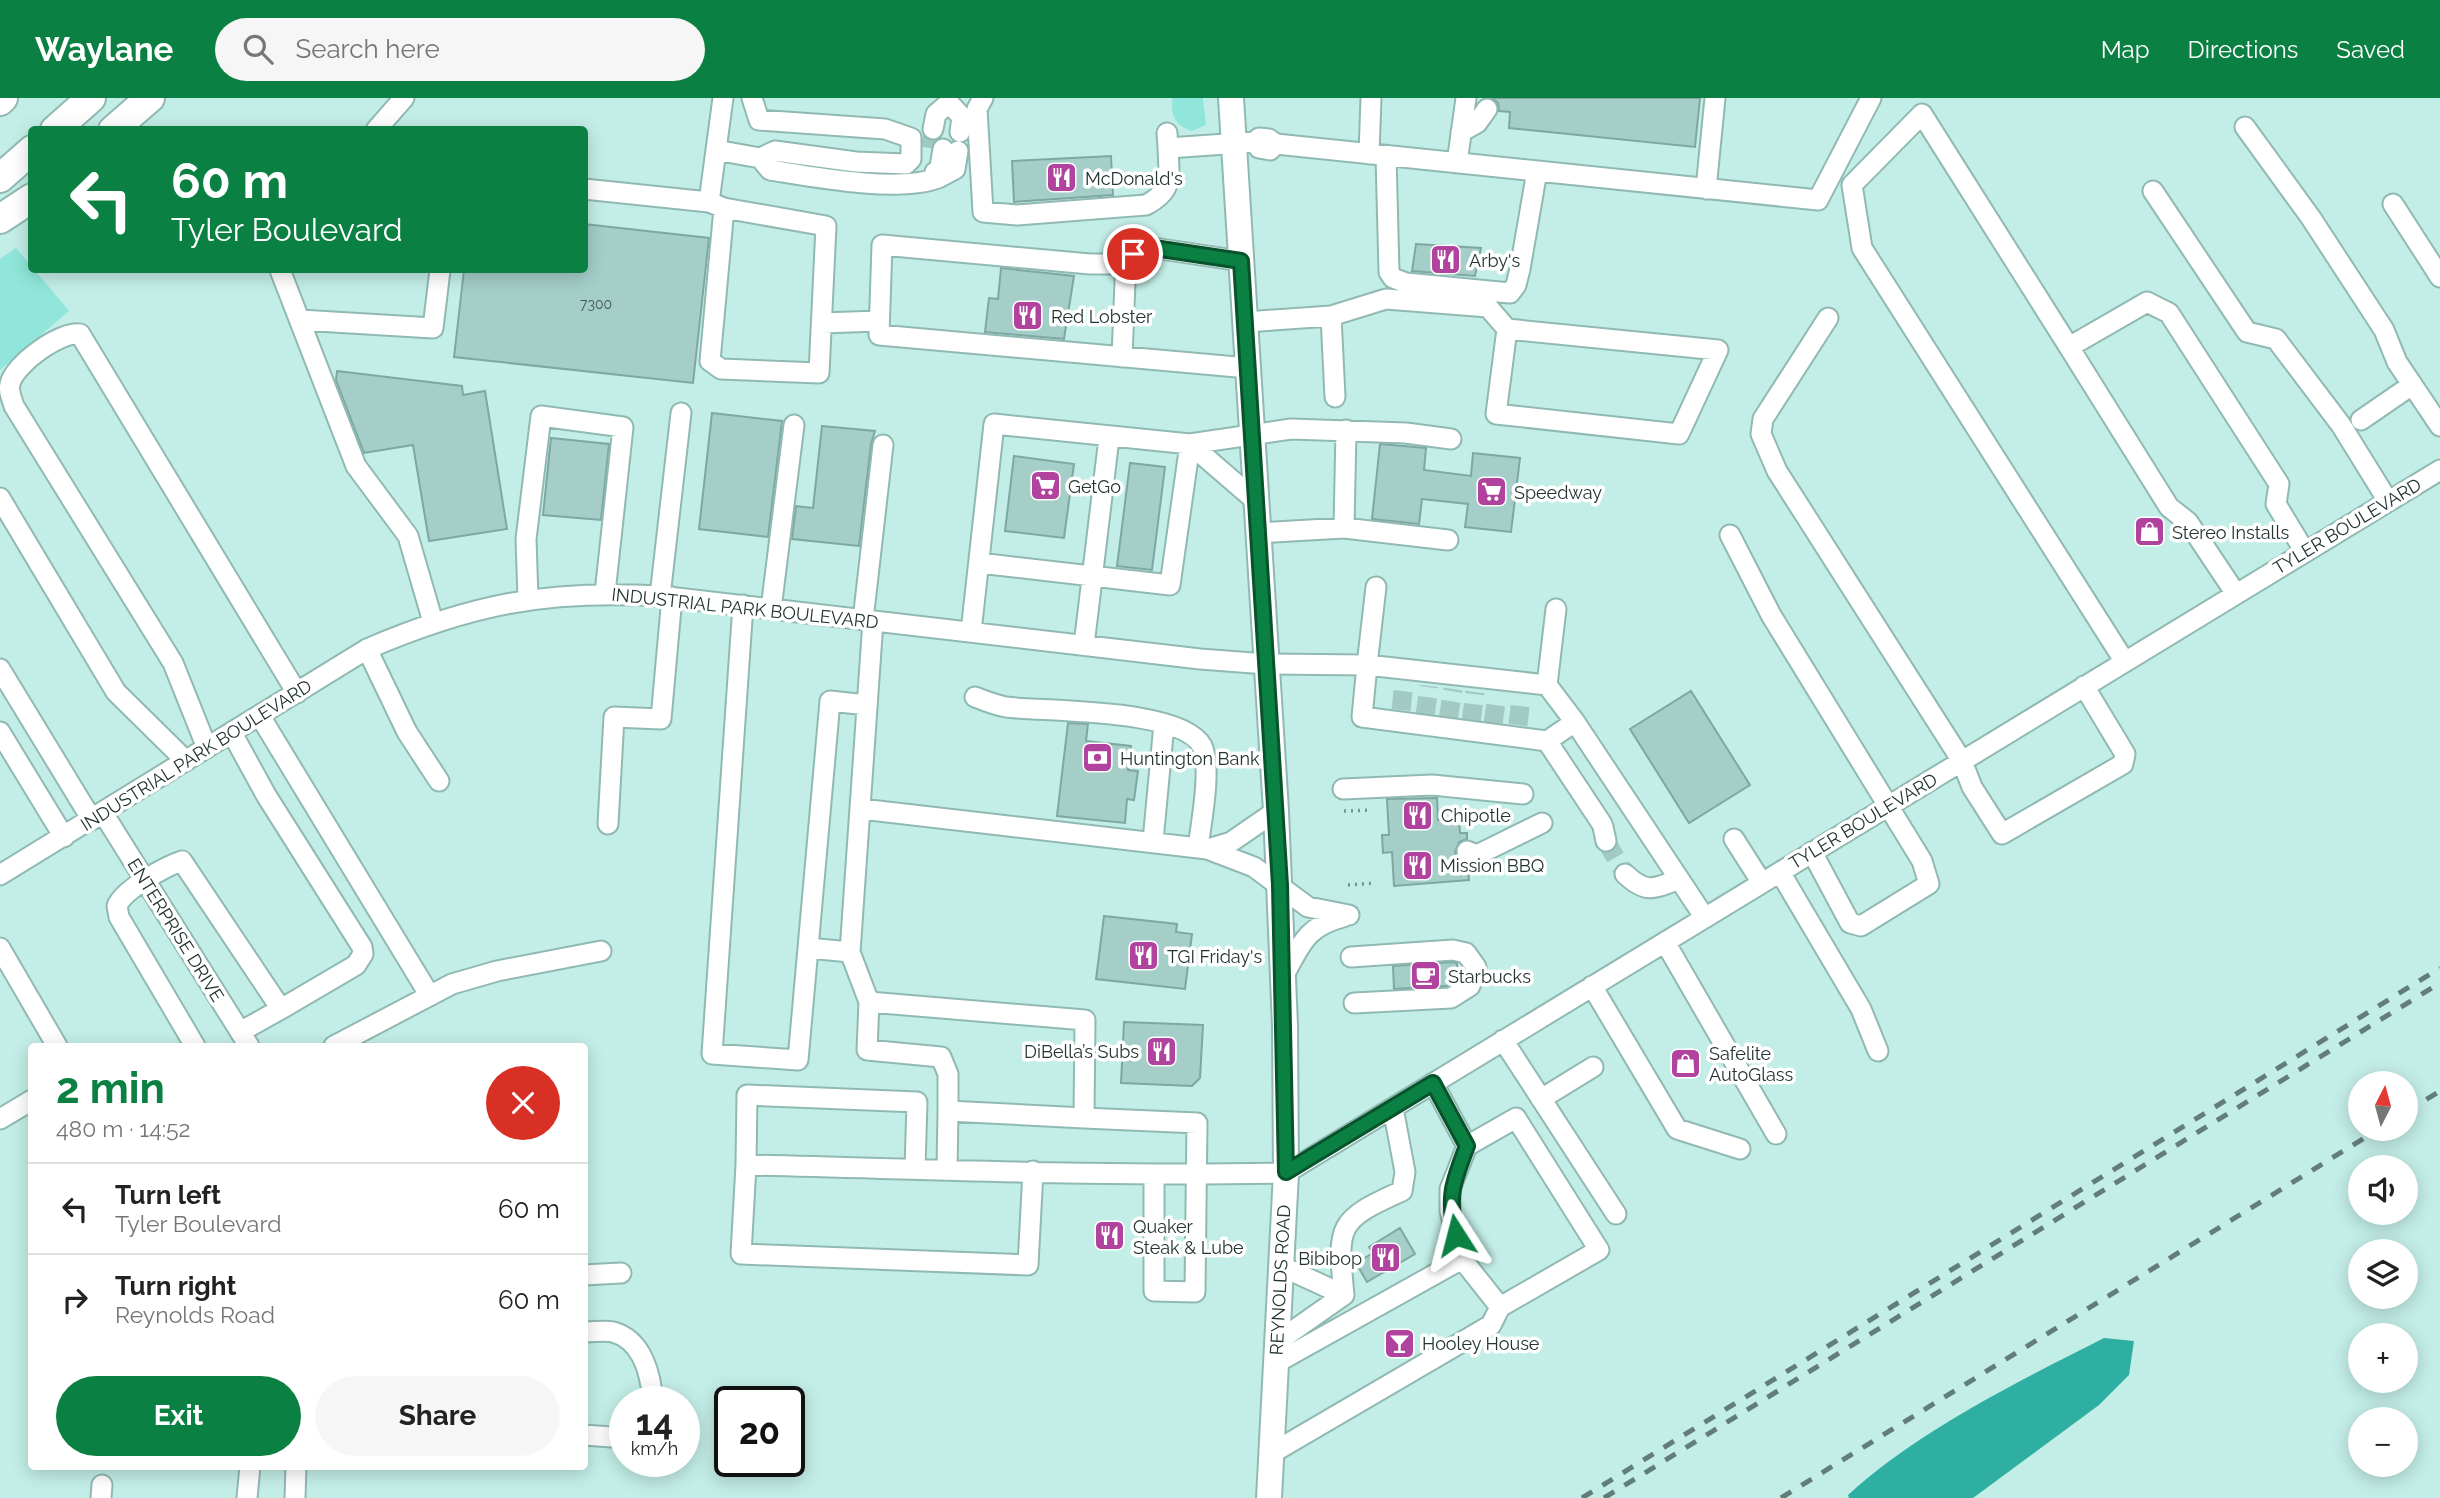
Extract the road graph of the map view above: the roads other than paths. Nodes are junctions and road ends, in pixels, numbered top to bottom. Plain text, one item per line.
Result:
1 (91, 98) edge
2 (150, 98) edge
3 (404, 98) edge
4 (723, 98) edge
5 (752, 98) edge
6 (983, 98) edge
7 (1231, 98) edge
8 (1371, 98) edge
9 (1466, 98) edge
10 (1715, 98) edge
11 (1871, 98) edge
12 (950, 100) edge
13 (1487, 110) dead end
14 (60, 126) edge
15 (118, 126) edge
16 (380, 126) edge
17 (2245, 127) dead end
18 (1461, 132) junction
19 (945, 140) junction
20 (1245, 142) junction
21 (716, 150) junction
22 (28, 154) edge
23 (1378, 155) junction
24 (760, 158) junction
25 (1457, 163) junction
26 (1537, 171) junction
27 (0, 178) edge
28 (1706, 188) junction
29 (588, 190) edge
30 (2153, 191) dead end
31 (28, 201) edge
32 (2393, 204) dead end
33 (716, 205) junction
34 (0, 219) edge
35 (1126, 257) junction
36 (1241, 261) junction
37 (281, 273) edge
38 (440, 273) edge
39 (2440, 277) edge
40 (1331, 316) junction
41 (1828, 318) dead end
42 (300, 320) junction
43 (879, 321) junction
44 (1245, 322) junction
45 (822, 323) junction
46 (1507, 329) junction
47 (2069, 347) junction
48 (1122, 357) junction
49 (1248, 368) junction
50 (2412, 385) junction
51 (1335, 397) dead end
52 (681, 413) dead end
53 (2361, 420) dead end
54 (794, 425) dead end
55 (2440, 426) edge
56 (1346, 430) junction
57 (1252, 436) junction
58 (1109, 438) junction
59 (1451, 439) dead end
60 (1190, 444) junction
61 (883, 445) dead end
62 (2440, 470) edge
63 (0, 498) edge
64 (1256, 501) junction
65 (2388, 501) junction
66 (1344, 528) junction
67 (1259, 533) junction
68 (1730, 536) dead end
69 (1448, 540) dead end
70 (2305, 552) junction
71 (979, 563) junction
72 (1092, 576) junction
73 (1376, 587) dead end
74 (605, 593) junction
75 (2236, 594) junction
76 (666, 596) junction
77 (528, 599) junction
78 (743, 606) junction
79 (771, 609) junction
80 (1556, 610) dead end
81 (868, 620) junction
82 (433, 622) junction
83 (971, 632) junction
84 (1084, 645) junction
85 (367, 649) junction
86 (2125, 662) junction
87 (1266, 664) junction
88 (1367, 665) junction
89 (0, 669) edge
90 (1547, 685) junction
91 (2084, 687) junction
92 (297, 693) junction
93 (975, 697) dead end
94 (867, 705) junction
95 (260, 716) junction
96 (1575, 722) junction
97 (1164, 724) junction
98 (0, 732) edge
99 (232, 733) junction
100 (1547, 741) junction
101 (207, 748) junction
102 (6, 753) edge
103 (186, 761) junction
104 (1962, 761) junction
105 (439, 781) dead end
106 (1343, 789) dead end
107 (1523, 794) dead end
108 (1631, 807) junction
109 (1887, 807) junction
110 (861, 809) junction
111 (1276, 811) junction
112 (97, 816) junction
113 (1542, 823) dead end
114 (608, 824) dead end
115 (64, 837) junction
116 (1734, 839) dead end
117 (1153, 842) junction
118 (1203, 848) junction
119 (1467, 851) dead end
120 (1812, 852) junction
121 (1780, 872) junction
122 (1625, 874) tunnel mouth
123 (0, 875) edge
124 (1679, 878) junction
125 (145, 881) junction
126 (1762, 883) junction
127 (1280, 885) junction
128 (1705, 918) junction
129 (1665, 942) junction
130 (0, 948) edge
131 (808, 948) junction
132 (601, 951) dead end
133 (850, 952) junction
134 (1351, 957) dead end
135 (1283, 977) junction
136 (1592, 986) junction
137 (430, 996) junction
138 (869, 1002) junction
139 (1354, 1003) dead end
140 (281, 1009) junction
141 (244, 1040) edge
142 (1503, 1040) junction
143 (55, 1043) edge
144 (193, 1043) edge
145 (340, 1043) edge
146 (1878, 1051) dead end
147 (1593, 1067) dead end
148 (1433, 1083) junction
149 (1541, 1099) junction
150 (28, 1102) edge
151 (1393, 1108) junction
152 (948, 1111) junction
153 (1084, 1118) junction
154 (0, 1119) edge
155 (1776, 1134) dead end
156 (1467, 1146) junction
157 (1740, 1149) dead end
158 (746, 1166) junction
159 (915, 1169) junction
160 (947, 1170) junction
161 (1033, 1171) junction
162 (1286, 1172) junction
163 (1154, 1174) junction
164 (1196, 1175) junction
165 (1616, 1214) dead end
166 (1462, 1259) junction
167 (1281, 1266) junction
168 (621, 1273) dead end
169 (588, 1275) edge
170 (1344, 1295) junction
171 (1500, 1307) junction
172 (588, 1332) edge
173 (1277, 1352) junction
174 (652, 1386) edge
175 (588, 1435) edge
176 (609, 1437) edge
177 (1272, 1452) junction
178 (250, 1470) edge
179 (296, 1470) edge
180 (247, 1498) edge
181 (295, 1498) edge
182 (1269, 1498) edge

1 - 14 highway
2 - 15 highway
3 - 16 street
4 - 21 street
5 - 24 street
6 - 20 street
7 - 20 main road, REYNOLDS ROAD
8 - 23 street
9 - 18 street
10 - 28 street
11 - 28 street
12 - 19 street
12 - 19 street
13 - 18 street
17 - 50 street
18 - 25 street
19 - 24 street
20 - 23 street
20 - 36 main road, REYNOLDS ROAD
21 - 24 street
21 - 33 street
22 - 27 highway
23 - 25 street
23 - 26 street
25 - 26 street
26 - 28 street
29 - 33 street
30 - 65 street
31 - 34 highway
32 - 39 street
33 - 45 street
33 - 45 street
35 - 36 street
35 - 43 street
35 - 48 street
36 - 44 main road, REYNOLDS ROAD
37 - 42 street
38 - 42 street
40 - 44 street
40 - 46 street
40 - 51 street
41 - 104 street
42 - 82 street
43 - 45 street
43 - 48 street
44 - 49 main road, REYNOLDS ROAD
46 - 46 street
47 - 70 street
47 - 75 street
47 - 86 street
48 - 49 street
49 - 57 main road, REYNOLDS ROAD
50 - 53 street
50 - 55 street
52 - 76 street
54 - 79 street
56 - 57 street
56 - 59 street
56 - 66 street
57 - 60 street
57 - 64 main road, REYNOLDS ROAD
58 - 60 street
58 - 71 street
58 - 72 street
60 - 64 street
60 - 72 street
61 - 81 street
62 - 65 street, TYLER BOULEVARD
63 - 103 street
64 - 67 main road, REYNOLDS ROAD
65 - 70 street, TYLER BOULEVARD
66 - 67 street
66 - 69 street
67 - 87 main road, REYNOLDS ROAD
68 - 109 street
70 - 75 street, TYLER BOULEVARD
71 - 72 street
71 - 83 street
72 - 84 street
73 - 88 street
74 - 76 street, INDUSTRIAL PARK BOULEVARD
74 - 77 street, INDUSTRIAL PARK BOULEVARD
74 - 77 street
75 - 86 street, TYLER BOULEVARD
76 - 78 street, INDUSTRIAL PARK BOULEVARD
76 - 114 street
77 - 82 street, INDUSTRIAL PARK BOULEVARD
78 - 79 street, INDUSTRIAL PARK BOULEVARD
78 - 131 street
79 - 81 street, INDUSTRIAL PARK BOULEVARD
80 - 90 street
81 - 83 street, INDUSTRIAL PARK BOULEVARD
81 - 94 street
82 - 85 street, INDUSTRIAL PARK BOULEVARD
83 - 84 street, INDUSTRIAL PARK BOULEVARD
84 - 87 street, INDUSTRIAL PARK BOULEVARD
85 - 92 street, INDUSTRIAL PARK BOULEVARD
85 - 105 street
86 - 91 street, TYLER BOULEVARD
87 - 88 street, INDUSTRIAL PARK BOULEVARD
87 - 111 main road, REYNOLDS ROAD
88 - 90 street, INDUSTRIAL PARK BOULEVARD
88 - 100 street
89 - 112 street, ENTERPRISE DRIVE
90 - 96 street
91 - 104 street, TYLER BOULEVARD
91 - 104 street
92 - 95 street, INDUSTRIAL PARK BOULEVARD
92 - 101 street
93 - 97 street
94 - 110 street
94 - 131 street
95 - 99 street, INDUSTRIAL PARK BOULEVARD
95 - 137 street
96 - 100 street
96 - 108 street
97 - 117 street
97 - 118 street
98 - 102 street
99 - 101 street, INDUSTRIAL PARK BOULEVARD
99 - 140 street
100 - 108 street
101 - 103 street, INDUSTRIAL PARK BOULEVARD
102 - 115 street
103 - 112 street, INDUSTRIAL PARK BOULEVARD
104 - 109 street, TYLER BOULEVARD
106 - 107 street
108 - 124 street
109 - 120 street, TYLER BOULEVARD
109 - 120 street
110 - 117 street
110 - 133 street
111 - 118 street
111 - 127 main road, REYNOLDS ROAD
112 - 115 street, INDUSTRIAL PARK BOULEVARD
112 - 125 street, ENTERPRISE DRIVE
113 - 119 street
115 - 123 street, INDUSTRIAL PARK BOULEVARD
116 - 126 street
117 - 118 street
118 - 127 street
120 - 121 street, TYLER BOULEVARD
121 - 126 street, TYLER BOULEVARD
121 - 146 street
122 - 124 street
124 - 128 street
125 - 140 street
125 - 141 street, ENTERPRISE DRIVE
125 - 144 street
126 - 128 street, TYLER BOULEVARD
127 - 135 main road, REYNOLDS ROAD
127 - 135 street
128 - 129 street, TYLER BOULEVARD
129 - 136 street, TYLER BOULEVARD
129 - 155 street
130 - 143 street
131 - 133 street
132 - 137 street
133 - 138 street
134 - 139 street
135 - 162 main road, REYNOLDS ROAD
136 - 142 street, TYLER BOULEVARD
136 - 157 street
137 - 145 street
138 - 152 street
138 - 153 street
140 - 141 street
142 - 148 street, TYLER BOULEVARD
142 - 149 street
147 - 149 street
148 - 151 street, TYLER BOULEVARD
148 - 156 street
149 - 165 street
150 - 154 street
151 - 162 street, TYLER BOULEVARD
151 - 170 street
152 - 153 street
152 - 160 street
153 - 164 street
156 - 166 street
156 - 171 street
158 - 159 street
158 - 159 street
158 - 161 street
159 - 160 street
160 - 161 street
161 - 163 street
162 - 164 street
162 - 167 main road, REYNOLDS ROAD
163 - 164 street
163 - 164 street
166 - 171 street
166 - 173 street
167 - 170 street
167 - 173 main road, REYNOLDS ROAD
168 - 169 street
170 - 173 street
171 - 177 street
172 - 174 street
173 - 177 main road, REYNOLDS ROAD
175 - 176 street
177 - 182 main road, REYNOLDS ROAD
178 - 180 street
179 - 181 street

